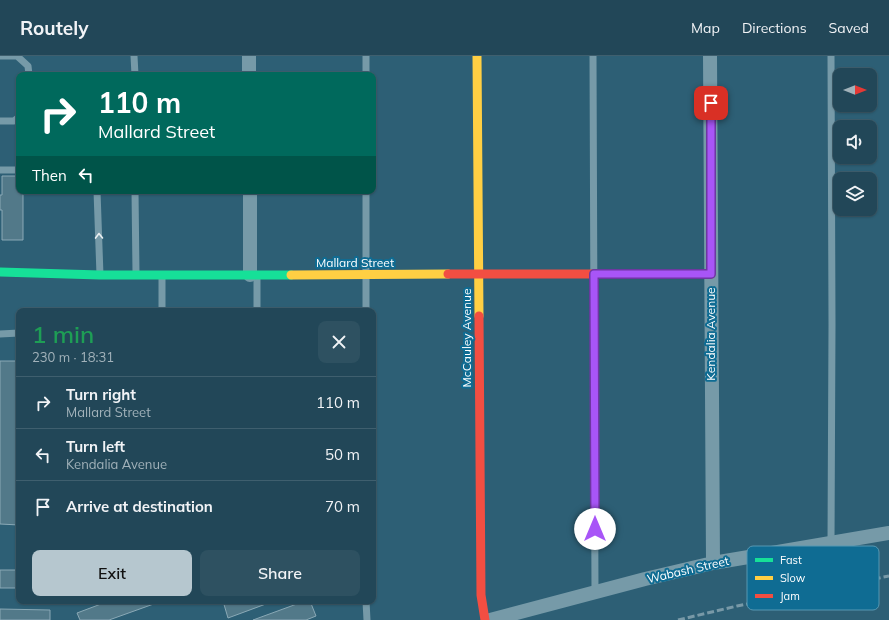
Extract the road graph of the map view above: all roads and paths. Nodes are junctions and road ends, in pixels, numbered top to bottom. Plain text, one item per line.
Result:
1 (1, 56) edge
2 (134, 56) edge
3 (249, 56) edge
4 (366, 56) edge
5 (477, 56) edge
6 (593, 56) edge
7 (710, 56) edge
8 (831, 56) edge
9 (29, 72) edge
10 (135, 72) edge
11 (249, 72) edge
12 (366, 72) edge
13 (16, 119) edge
14 (0, 121) edge
15 (0, 170) edge
16 (16, 170) edge
17 (97, 194) edge
18 (135, 194) edge
19 (250, 194) edge
20 (366, 194) edge
21 (0, 272) edge
22 (594, 274) junction
23 (711, 274) junction
24 (100, 275) junction
25 (136, 275) junction
26 (162, 275) junction
27 (254, 275) junction
28 (367, 275) junction
29 (478, 275) junction
30 (162, 308) edge
31 (257, 308) edge
32 (366, 308) edge
33 (16, 333) edge
34 (0, 334) edge
35 (889, 533) edge
36 (831, 543) junction
37 (813, 546) edge
38 (747, 557) edge
39 (713, 563) junction
40 (595, 592) junction
41 (366, 604) edge
42 (367, 620) edge
43 (485, 620) edge
44 (490, 620) edge

1 - 9 lane
2 - 10 lane
3 - 11 street
4 - 12 lane
5 - 29 street, McCauley Avenue
6 - 22 lane
7 - 23 street, Kendalia Avenue
8 - 36 lane
13 - 14 lane
15 - 16 lane
24 -> 17 lane
18 - 25 lane
19 - 27 street
20 - 28 lane
21 - 24 street, Mallard Street
22 - 23 street, Mallard Street
22 - 29 street, Mallard Street
22 - 40 lane
23 - 39 street, Kendalia Avenue
24 - 25 street, Mallard Street
25 - 26 street, Mallard Street
26 - 27 street, Mallard Street
26 - 30 lane
27 - 28 street, Mallard Street
27 - 31 lane
28 - 29 street, Mallard Street
28 - 32 lane
29 - 43 street, McCauley Avenue
33 - 34 lane
35 - 36 street, Wabash Street
36 - 37 street, Wabash Street
38 - 39 street, Wabash Street
39 - 40 street, Wabash Street
40 - 44 street, Wabash Street
41 - 42 lane

